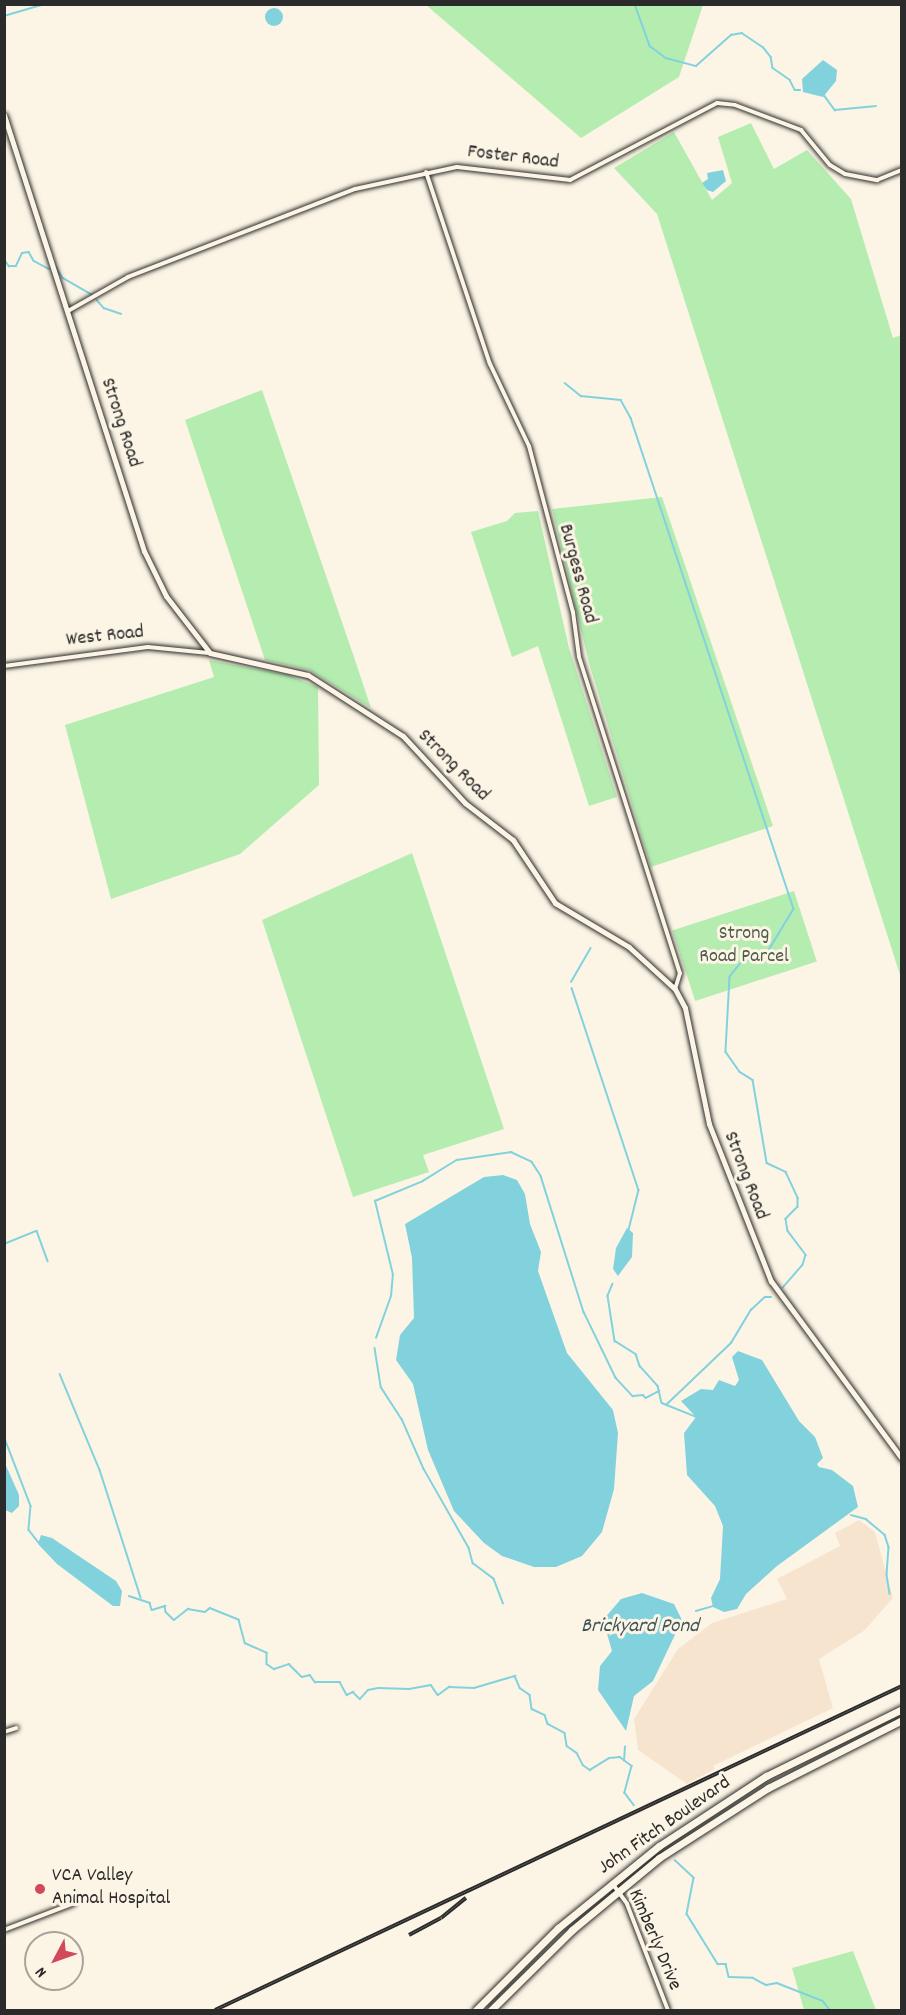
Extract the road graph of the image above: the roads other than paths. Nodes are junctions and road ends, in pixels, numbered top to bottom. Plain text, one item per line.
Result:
1 (4, 115) edge
2 (902, 170) edge
3 (426, 172) junction
4 (68, 311) junction
5 (210, 653) junction
6 (4, 666) edge
7 (675, 988) junction
8 (902, 1447) edge
9 (895, 1450) junction
10 (902, 1459) edge
11 (902, 1709) edge
12 (902, 1720) edge
13 (16, 1728) dead end
14 (4, 1732) edge
15 (727, 1800) junction
16 (732, 1809) junction
17 (611, 1882) junction
18 (618, 1890) junction
19 (74, 1903) dead end
20 (565, 1922) junction
21 (4, 1930) edge
22 (572, 1930) junction
23 (518, 1966) junction
24 (525, 1973) junction
25 (476, 2010) edge
26 (490, 2010) edge
27 (668, 2010) edge

1 - 4 street, Strong Road
2 - 3 street, Foster Road
3 - 4 street, Foster Road
3 - 7 street, Burgess Road
4 - 5 street, Strong Road
5 - 6 street, West Road
5 - 7 street, Strong Road
7 - 9 street, Strong Road
8 - 9 street
9 - 10 street, Strong Road
11 - 15 highway, John Fitch Boulevard
12 - 16 highway, John Fitch Boulevard
13 - 14 street
15 - 16 highway
15 - 17 highway, John Fitch Boulevard
16 - 18 highway, John Fitch Boulevard
17 - 18 street, Kimberly Drive
17 - 20 highway, John Fitch Boulevard
18 - 22 highway, John Fitch Boulevard
18 - 27 street, Kimberly Drive
19 - 21 street
20 - 22 highway
20 - 23 highway, John Fitch Boulevard
22 - 24 highway, John Fitch Boulevard
23 - 24 highway
23 - 25 highway, John Fitch Boulevard
24 - 26 highway, John Fitch Boulevard

